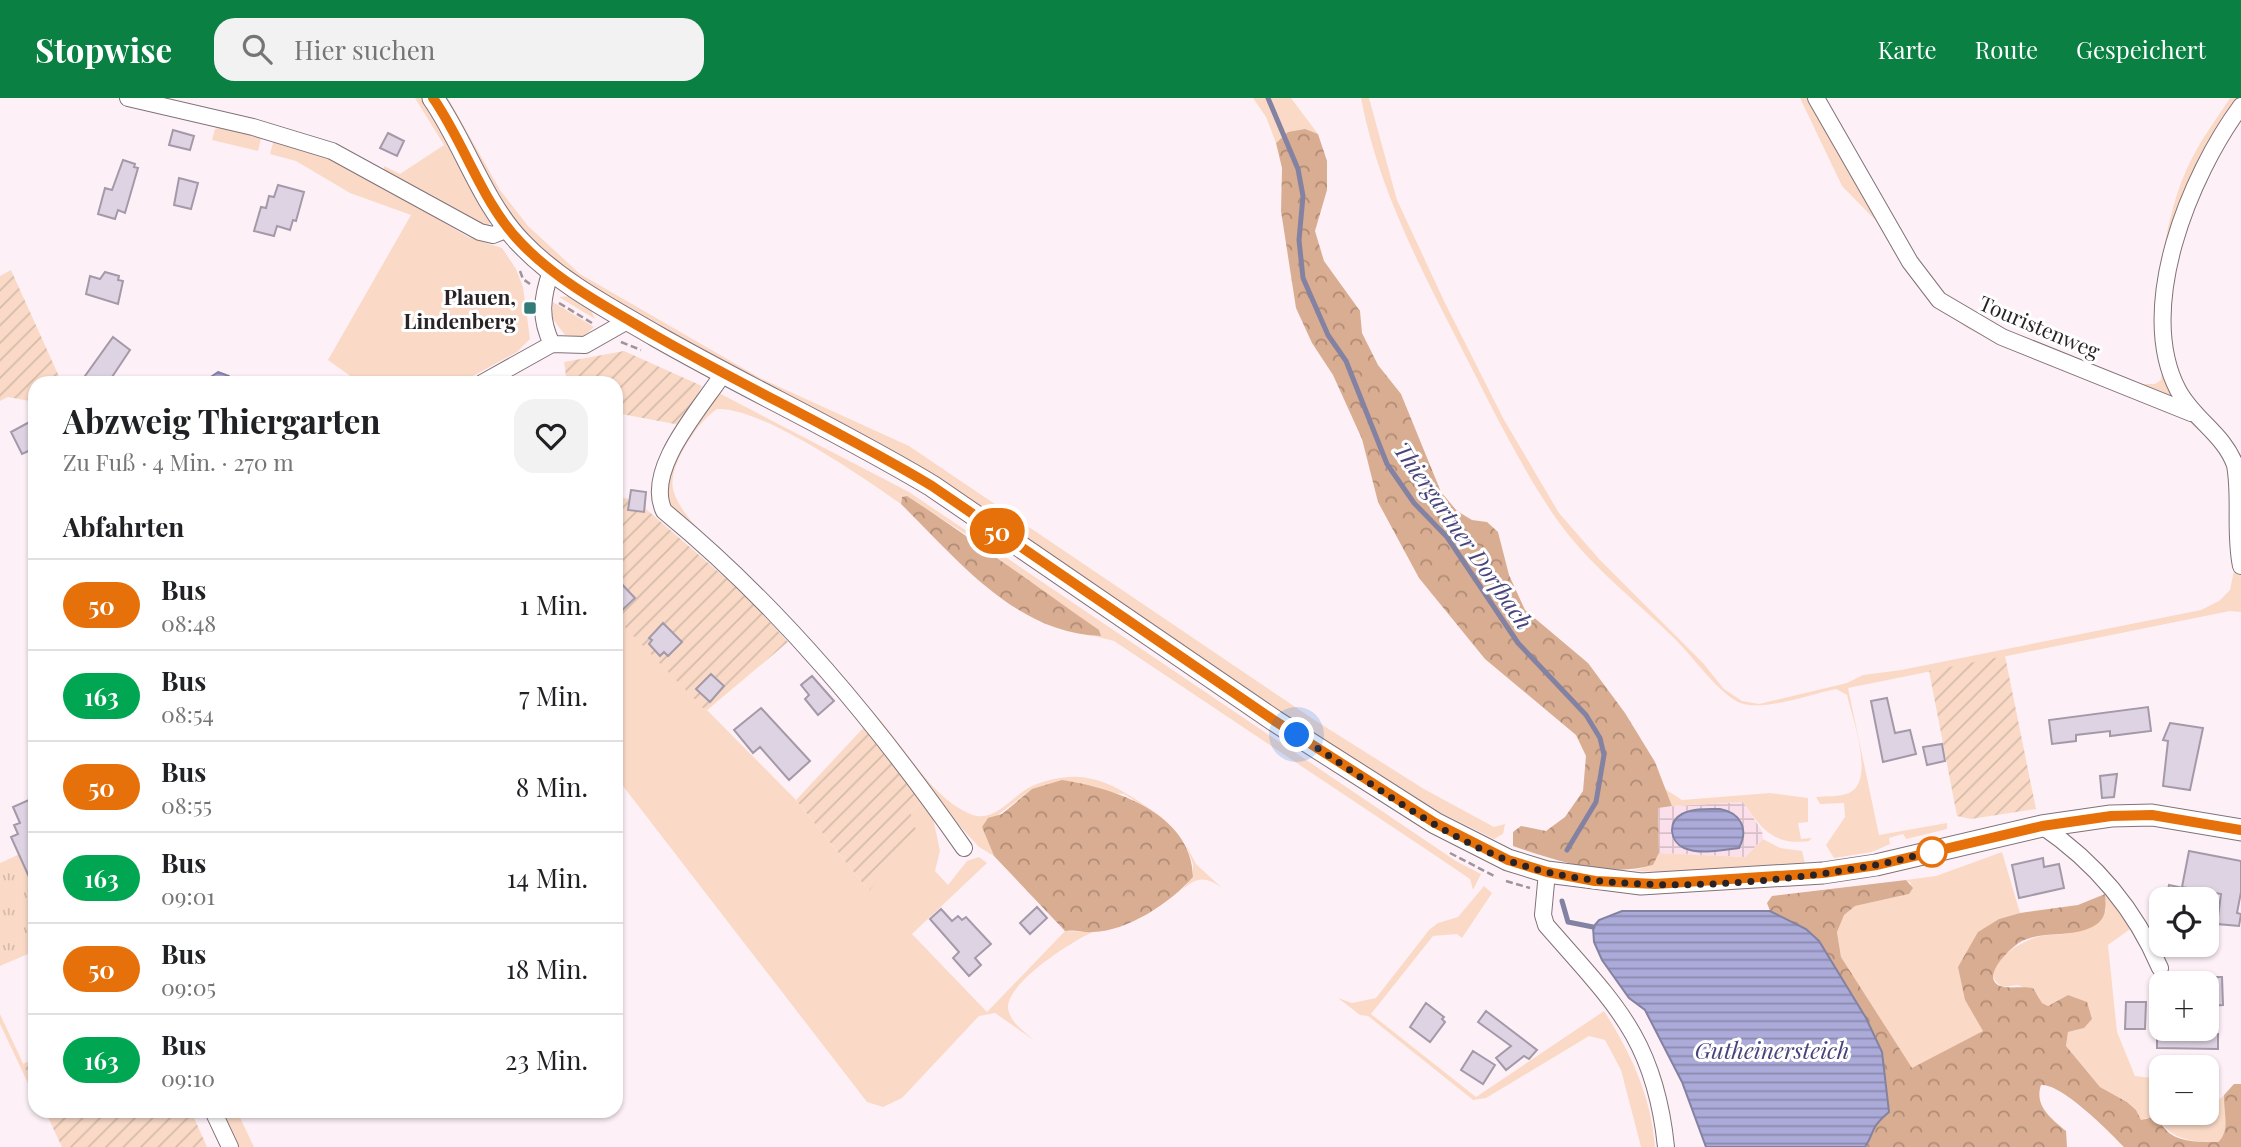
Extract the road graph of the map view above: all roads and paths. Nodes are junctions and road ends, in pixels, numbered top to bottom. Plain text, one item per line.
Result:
1 (128, 98) edge
2 (433, 98) edge
3 (1816, 98) edge
4 (2241, 106) edge
5 (508, 229) junction
6 (519, 265) dead end
7 (551, 271) junction
8 (543, 292) junction
9 (629, 320) junction
10 (608, 334) junction
11 (552, 344) junction
12 (644, 350) dead end
13 (723, 374) junction
14 (495, 376) edge
15 (2191, 413) junction
16 (2241, 566) edge
17 (2042, 826) junction
18 (2241, 830) edge
19 (964, 848) dead end
20 (1442, 848) dead end
21 (1546, 882) junction
22 (2160, 968) dead end
23 (216, 1118) edge
24 (230, 1147) edge
25 (1666, 1147) edge

1 - 5 street
2 - 5 main road
3 - 15 street, Touristenweg
4 - 15 street
5 - 7 main road
6 - 8 path
7 - 8 street
7 - 9 main road
8 - 10 path
8 - 11 street
9 - 10 street
9 - 13 main road
10 - 11 street
10 - 12 path
11 - 14 street
13 - 19 street
13 - 21 main road
15 - 16 street
17 - 18 main road
17 - 21 main road
17 - 22 street
20 - 21 path
21 - 25 street
23 - 24 street

